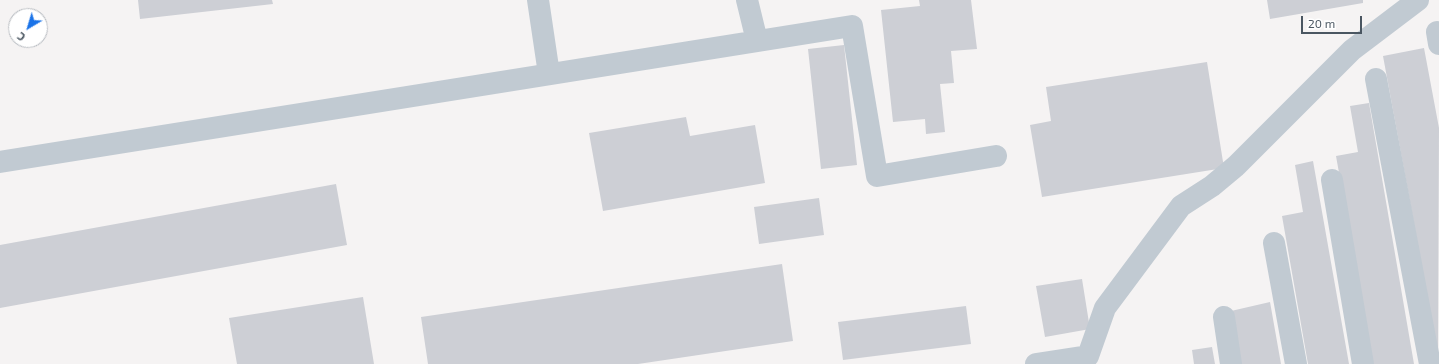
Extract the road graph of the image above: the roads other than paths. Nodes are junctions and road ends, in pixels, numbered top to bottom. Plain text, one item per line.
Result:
1 (538, 0) edge
2 (747, 0) edge
3 (1418, 0) edge
4 (757, 41) junction
5 (549, 74) junction
6 (1376, 79) dead end
7 (996, 156) dead end
8 (0, 162) edge
9 (1332, 180) dead end
10 (1274, 243) dead end
11 (1224, 317) dead end
12 (1036, 364) edge
13 (1231, 364) edge
14 (1296, 364) edge
15 (1363, 364) edge
16 (1430, 364) edge

1 - 5 lane
2 - 4 lane
3 - 12 lane
4 - 5 lane
4 - 7 lane
5 - 8 lane
6 - 16 lane
9 - 15 lane
10 - 14 lane
11 - 13 lane

